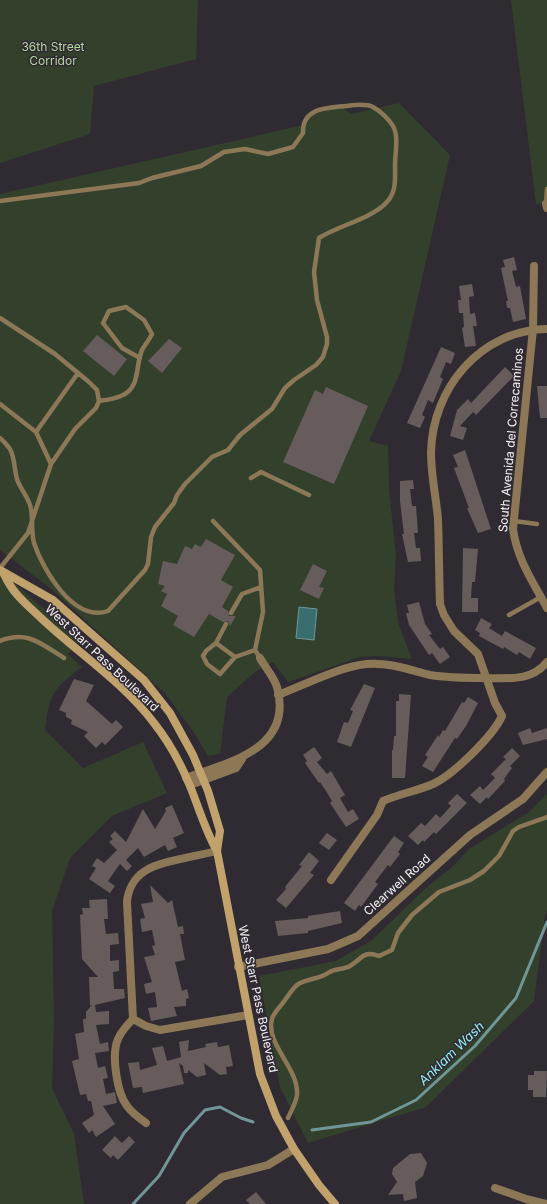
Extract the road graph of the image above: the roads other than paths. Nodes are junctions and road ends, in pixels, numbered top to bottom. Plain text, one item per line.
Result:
1 (547, 189) edge
2 (0, 201) edge
3 (547, 206) edge
4 (534, 266) dead end
5 (0, 318) edge
6 (533, 329) junction
7 (547, 329) edge
8 (140, 358) junction
9 (78, 373) junction
10 (99, 401) junction
11 (0, 404) edge
12 (36, 432) junction
13 (0, 438) edge
14 (51, 464) junction
15 (251, 478) dead end
16 (309, 495) dead end
17 (213, 520) dead end
18 (514, 521) junction
19 (31, 524) junction
20 (537, 524) dead end
21 (1, 571) edge
22 (262, 587) junction
23 (541, 597) junction
24 (547, 608) edge
25 (231, 613) dead end
26 (509, 615) dead end
27 (226, 624) dead end
28 (0, 641) edge
29 (216, 643) junction
30 (255, 650) junction
31 (235, 657) junction
32 (64, 658) dead end
33 (260, 658) joint
34 (547, 662) edge
35 (487, 678) junction
36 (278, 695) junction
37 (547, 772) edge
38 (202, 776) junction
39 (188, 782) junction
40 (547, 817) edge
41 (217, 851) junction
42 (331, 880) dead end
43 (238, 967) junction
44 (248, 1015) junction
45 (133, 1019) junction
46 (288, 1118) dead end
47 (146, 1123) dead end
48 (294, 1149) junction
49 (495, 1188) dead end
50 (195, 1202) edge
51 (335, 1204) edge
52 (547, 1204) edge

1 - 3 lane
2 - 19 lane
4 - 6 street, South Avenida del Correcaminos
5 - 9 lane
6 - 7 street
6 - 18 street, South Avenida del Correcaminos
6 - 35 street
8 - 8 lane
8 - 10 lane
9 - 10 lane
9 - 12 lane
10 - 14 lane
11 - 12 lane
12 - 14 lane
13 - 19 lane
14 - 19 lane
15 - 16 lane
17 - 22 lane
18 - 20 lane
18 - 23 street, South Avenida del Correcaminos
19 - 21 lane
21 - 38 street, West Starr Pass Boulevard
21 - 39 street, West Starr Pass Boulevard
22 - 25 lane
22 - 30 lane
23 - 24 street, South Avenida del Correcaminos
23 - 26 lane
27 - 29 lane
28 - 32 lane
29 - 31 lane
29 - 31 lane
30 - 31 lane
30 - 33 lane
33 - 36 street
34 - 35 street
35 - 36 street
35 - 42 street
36 - 38 street
37 - 43 street, Clearwell Road
38 - 39 street
38 - 41 street, West Starr Pass Boulevard
39 - 41 street, West Starr Pass Boulevard
40 - 46 lane
41 - 43 street, West Starr Pass Boulevard
41 - 45 street
43 - 44 street, West Starr Pass Boulevard
44 - 45 street
44 - 48 street, West Starr Pass Boulevard
45 - 47 street
48 - 50 street
48 - 51 street, West Starr Pass Boulevard
49 - 52 street

